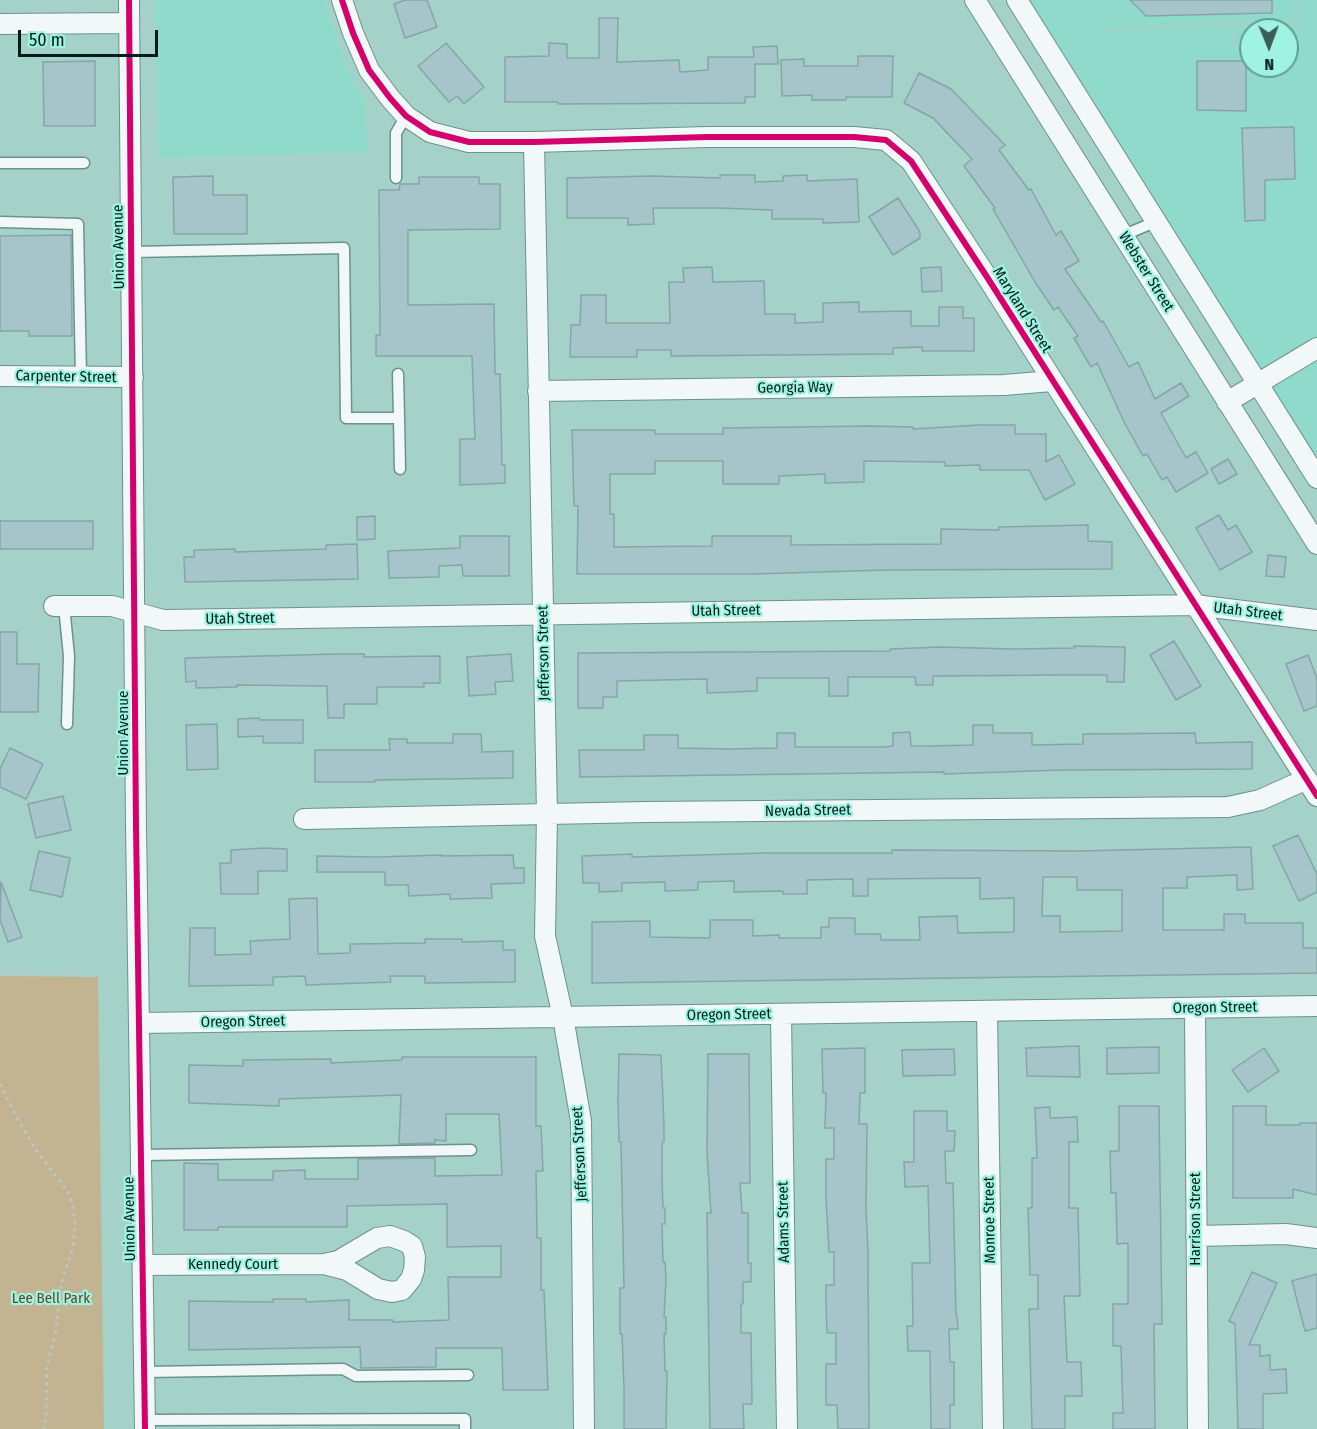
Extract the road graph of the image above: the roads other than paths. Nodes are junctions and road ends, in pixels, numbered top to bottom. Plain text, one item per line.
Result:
1 (129, 0) edge
2 (342, 0) edge
3 (975, 0) edge
4 (1017, 0) edge
5 (129, 23) junction
6 (0, 24) edge
7 (406, 116) junction
8 (534, 142) junction
9 (0, 163) edge
10 (84, 163) dead end
11 (396, 178) dead end
12 (0, 222) edge
13 (1155, 222) junction
14 (1124, 236) junction
15 (131, 252) junction
16 (1317, 348) edge
17 (398, 374) dead end
18 (0, 376) edge
19 (81, 377) junction
20 (133, 377) junction
21 (1052, 381) junction
22 (1258, 384) junction
23 (538, 391) junction
24 (1227, 402) junction
25 (399, 418) junction
26 (400, 469) dead end
27 (1317, 478) edge
28 (1317, 544) edge
29 (1195, 605) junction
30 (59, 606) joint
31 (136, 613) junction
32 (543, 614) junction
33 (1317, 620) edge
34 (67, 724) dead end
35 (1312, 788) edge
36 (547, 814) junction
37 (304, 819) dead end
38 (1317, 1006) edge
39 (1195, 1009) junction
40 (987, 1011) junction
41 (781, 1014) junction
42 (563, 1017) junction
43 (140, 1023) junction
44 (471, 1150) dead end
45 (142, 1155) junction
46 (1196, 1236) junction
47 (1317, 1238) edge
48 (324, 1264) dead end
49 (142, 1266) junction
50 (144, 1372) junction
51 (468, 1375) dead end
52 (145, 1425) edge
53 (465, 1429) edge
54 (584, 1429) edge
55 (787, 1429) edge
56 (993, 1429) edge
57 (1198, 1429) edge

1 - 5 street, Union Avenue
2 - 7 street
3 - 14 street, Webster Street
4 - 13 street
5 - 6 street
5 - 15 street, Union Avenue
7 - 8 street
7 - 11 lane
8 - 21 street, Maryland Street
8 - 23 street, Jefferson Street
9 - 10 lane
12 - 19 lane
13 - 14 lane
13 - 22 street
14 - 24 street, Webster Street
15 - 20 street, Union Avenue
15 - 25 lane
16 - 22 street
17 - 25 lane
18 - 19 street, Carpenter Street
19 - 20 street, Carpenter Street
20 - 31 street, Union Avenue
21 - 23 street, Georgia Way
21 - 29 street, Maryland Street
22 - 24 street
22 - 27 street
23 - 32 street, Jefferson Street
24 - 28 street, Webster Street
25 - 26 lane
29 - 32 street, Utah Street
29 - 33 street, Utah Street
29 - 35 street, Maryland Street
30 - 31 street
30 - 34 lane
31 - 32 street, Utah Street
31 - 43 street, Union Avenue
32 - 36 street, Jefferson Street
35 - 36 street, Nevada Street
36 - 37 street, Nevada Street
36 - 42 street, Jefferson Street
38 - 39 street, Oregon Street
39 - 40 street, Oregon Street
39 - 46 street, Harrison Street
40 - 41 street, Oregon Street
40 - 56 street, Monroe Street
41 - 42 street, Oregon Street
41 - 55 street, Adams Street
42 - 43 street, Oregon Street
42 - 54 street, Jefferson Street
43 - 45 street, Union Avenue
44 - 45 lane
45 - 49 street, Union Avenue
46 - 47 street
46 - 57 street, Harrison Street
48 - 49 street, Kennedy Court
49 - 50 street, Union Avenue
50 - 51 lane
50 - 52 street, Union Avenue
52 - 53 lane

